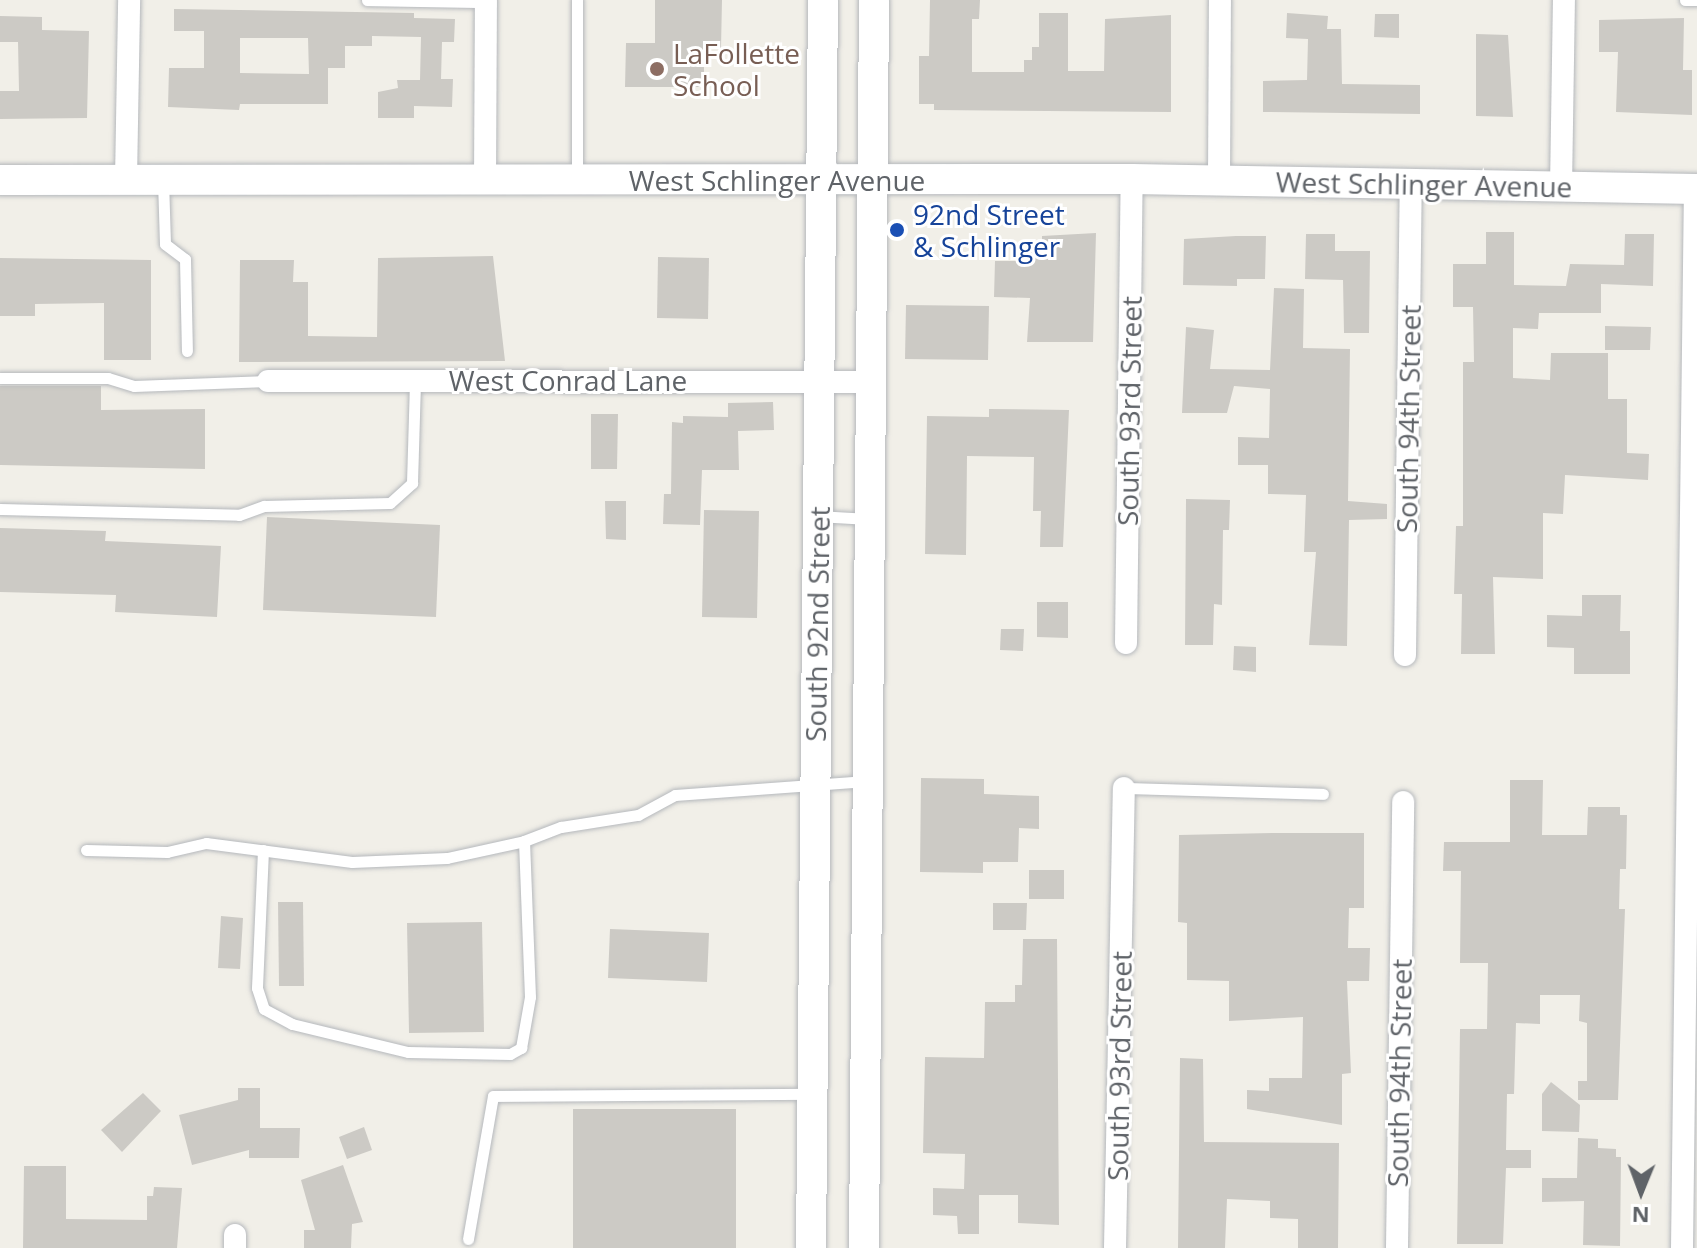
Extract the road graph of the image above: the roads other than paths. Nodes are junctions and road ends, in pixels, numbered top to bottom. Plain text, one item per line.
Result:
1 (129, 0) edge
2 (367, 0) edge
3 (577, 0) edge
4 (823, 0) edge
5 (874, 0) edge
6 (1220, 0) edge
7 (1564, 0) edge
8 (1685, 0) edge
9 (1697, 0) edge
10 (486, 1) edge
11 (824, 179) junction
12 (873, 179) junction
13 (1132, 179) junction
14 (0, 180) edge
15 (126, 180) junction
16 (163, 180) junction
17 (577, 180) junction
18 (1219, 180) junction
19 (485, 181) junction
20 (1411, 184) junction
21 (1561, 187) junction
22 (1696, 189) edge
23 (187, 351) dead end
24 (0, 378) edge
25 (819, 378) junction
26 (415, 380) junction
27 (268, 381) joint
28 (869, 382) junction
29 (1694, 425) edge
30 (0, 509) edge
31 (818, 516) junction
32 (868, 519) junction
33 (1126, 643) dead end
34 (1405, 655) dead end
35 (1693, 698) edge
36 (815, 781) junction
37 (867, 781) junction
38 (1124, 788) joint
39 (1323, 794) dead end
40 (1403, 802) dead end
41 (524, 841) junction
42 (86, 850) dead end
43 (263, 850) junction
44 (813, 1094) junction
45 (468, 1239) dead end
46 (811, 1248) edge
47 (864, 1248) edge
48 (1115, 1248) edge
49 (1397, 1248) edge
50 (1682, 1248) edge

1 - 15 street
2 - 10 lane
3 - 17 lane
4 - 11 street, South 92nd Street
5 - 12 street, South 92nd Street
6 - 18 street
7 - 21 street
8 - 9 lane
10 - 19 street
11 - 12 street, West Schlinger Avenue
11 - 17 street, West Schlinger Avenue
11 - 25 street, South 92nd Street
12 - 13 street, West Schlinger Avenue
12 - 28 street, South 92nd Street
13 - 18 street, West Schlinger Avenue
13 - 33 street, South 93rd Street
14 - 15 street, West Schlinger Avenue
15 - 16 street, West Schlinger Avenue
16 - 19 street, West Schlinger Avenue
16 - 23 lane
17 - 19 street, West Schlinger Avenue
18 - 20 street, West Schlinger Avenue
20 - 21 street, West Schlinger Avenue
20 - 34 street, South 94th Street
21 - 22 street, West Schlinger Avenue
22 - 29 street
24 - 27 lane
25 - 26 street, West Conrad Lane
25 - 28 street, West Conrad Lane
25 - 31 street, South 92nd Street
26 - 27 street, West Conrad Lane
26 - 30 lane
28 - 32 street, South 92nd Street
29 - 35 street
31 - 32 lane
31 - 36 street, South 92nd Street
32 - 37 street, South 92nd Street
35 - 50 street
36 - 37 lane
36 - 41 lane
36 - 44 street, South 92nd Street
37 - 47 street, South 92nd Street
38 - 39 lane
38 - 48 street, South 93rd Street
40 - 49 street, South 94th Street
41 - 43 lane
41 - 43 lane
42 - 43 lane
44 - 45 lane
44 - 46 street, South 92nd Street

